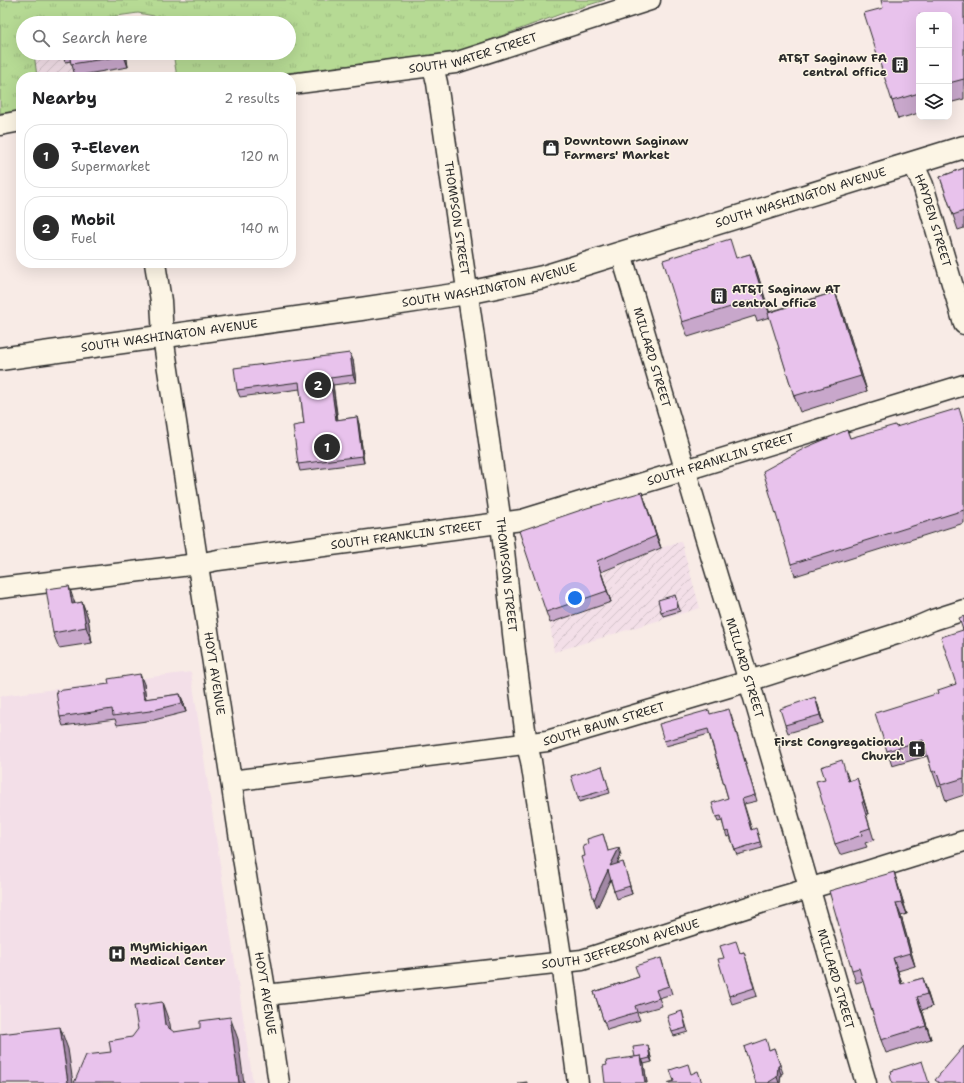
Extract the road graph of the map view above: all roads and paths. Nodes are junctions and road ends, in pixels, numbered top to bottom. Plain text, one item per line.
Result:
1 (650, 0) edge
2 (433, 66) junction
3 (296, 83) edge
4 (16, 122) edge
5 (0, 125) edge
6 (964, 147) edge
7 (913, 163) junction
8 (621, 253) junction
9 (156, 268) edge
10 (467, 293) junction
11 (964, 324) edge
12 (163, 336) junction
13 (0, 359) edge
14 (964, 385) edge
15 (686, 470) junction
16 (500, 524) junction
17 (198, 564) junction
18 (0, 588) edge
19 (964, 610) edge
20 (749, 681) junction
21 (527, 745) junction
22 (231, 780) junction
23 (964, 841) edge
24 (810, 888) junction
25 (562, 963) junction
26 (266, 995) junction
27 (279, 1083) edge
28 (578, 1083) edge
29 (866, 1083) edge

1 - 2 street, SOUTH WATER STREET
2 - 3 street, SOUTH WATER STREET
2 - 10 street, THOMPSON STREET
4 - 5 street
6 - 7 main road, SOUTH WASHINGTON AVENUE
7 - 8 main road, SOUTH WASHINGTON AVENUE
7 - 11 street, HAYDEN STREET
8 - 10 main road, SOUTH WASHINGTON AVENUE
8 - 15 street, MILLARD STREET
9 - 12 street, HOYT AVENUE
10 - 12 main road, SOUTH WASHINGTON AVENUE
10 - 16 street, THOMPSON STREET
12 - 13 main road, SOUTH WASHINGTON AVENUE
12 - 17 street, HOYT AVENUE
14 - 15 street, SOUTH FRANKLIN STREET
15 - 16 street, SOUTH FRANKLIN STREET
15 - 20 street, MILLARD STREET
16 - 17 street, SOUTH FRANKLIN STREET
16 - 21 street, THOMPSON STREET
17 - 18 street, SOUTH FRANKLIN STREET
17 - 22 street, HOYT AVENUE
19 - 20 street, SOUTH BAUM STREET
20 - 21 street, SOUTH BAUM STREET
20 - 24 street, MILLARD STREET
21 - 22 street, SOUTH BAUM STREET
21 - 25 street, THOMPSON STREET
22 - 26 street, HOYT AVENUE
23 - 24 street, SOUTH JEFFERSON AVENUE
24 - 25 street, SOUTH JEFFERSON AVENUE
24 - 29 street, MILLARD STREET
25 - 26 street, SOUTH JEFFERSON AVENUE
25 - 28 street, THOMPSON STREET
26 - 27 street, HOYT AVENUE

